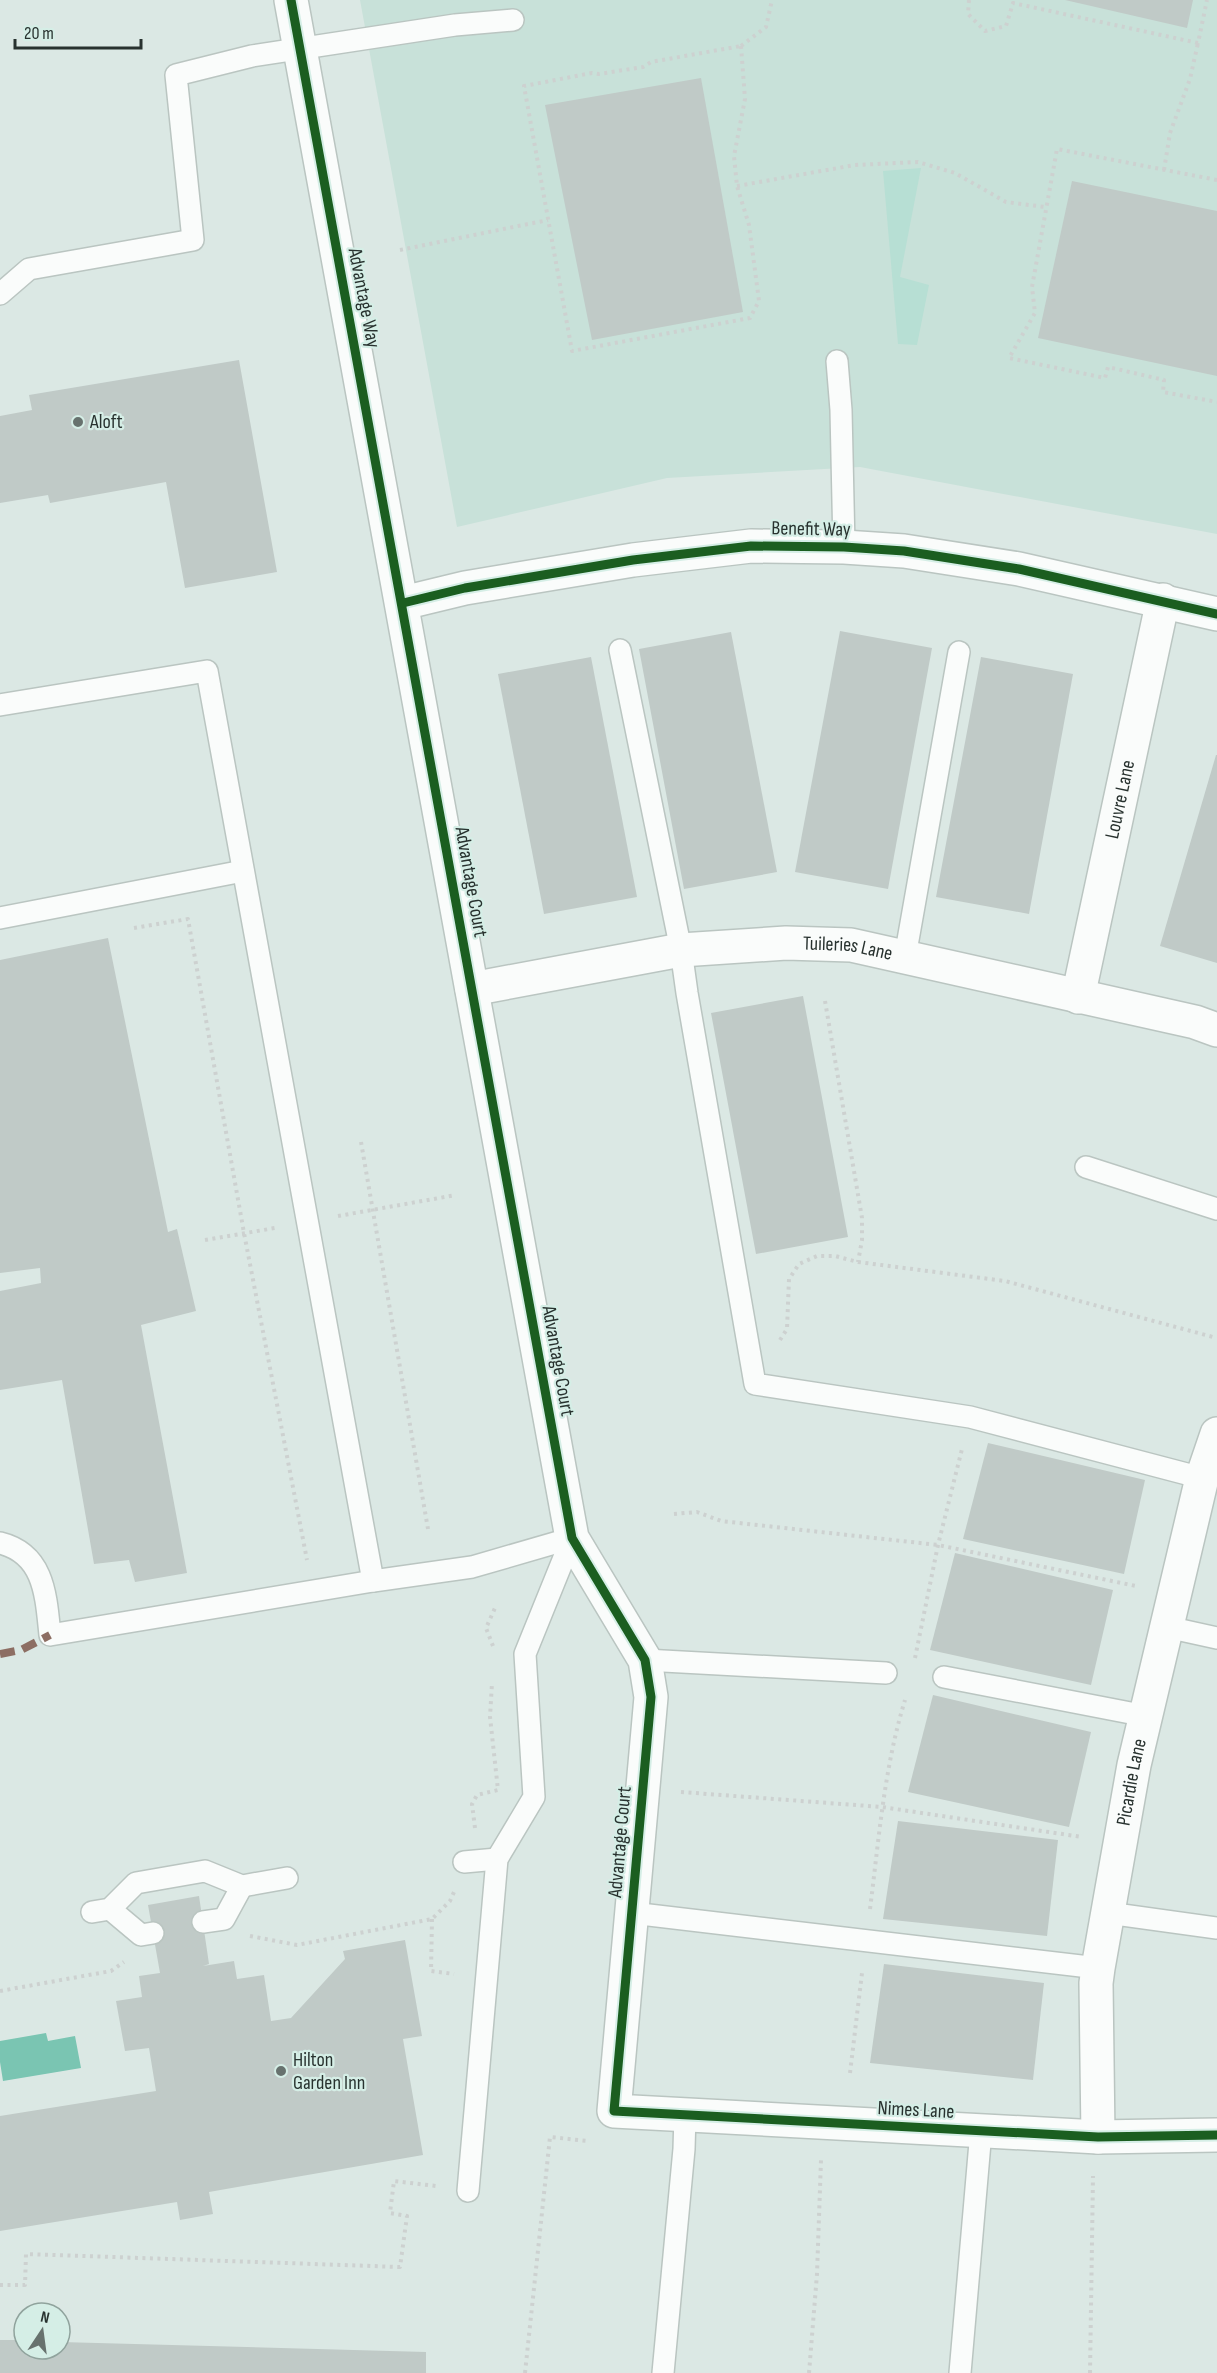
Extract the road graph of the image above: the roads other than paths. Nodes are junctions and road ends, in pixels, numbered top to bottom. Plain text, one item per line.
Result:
1 (291, 0) edge
2 (513, 20) dead end
3 (299, 48) junction
4 (0, 294) edge
5 (837, 361) dead end
6 (844, 547) junction
7 (1163, 600) junction
8 (403, 603) junction
9 (1217, 614) edge
10 (620, 650) dead end
11 (959, 652) dead end
12 (0, 705) edge
13 (243, 871) junction
14 (0, 918) edge
15 (681, 950) junction
16 (904, 957) junction
17 (472, 989) junction
18 (1078, 997) junction
19 (1217, 1030) edge
20 (1086, 1167) dead end
21 (1217, 1209) edge
22 (1217, 1434) edge
23 (1202, 1478) junction
24 (572, 1538) junction
25 (0, 1543) edge
26 (374, 1581) junction
27 (1167, 1627) junction
28 (1217, 1638) edge
29 (645, 1660) junction
30 (886, 1673) dead end
31 (944, 1677) dead end
32 (1146, 1716) junction
33 (497, 1859) junction
34 (464, 1862) road end
35 (288, 1878) dead end
36 (242, 1886) junction
37 (632, 1913) junction
38 (1108, 1913) junction
39 (203, 1922) dead end
40 (1217, 1928) edge
41 (153, 1933) dead end
42 (1098, 1968) junction
43 (614, 2111) joint
44 (685, 2115) junction
45 (981, 2131) junction
46 (1217, 2135) edge
47 (1098, 2138) junction
48 (468, 2191) dead end
49 (663, 2373) edge
50 (960, 2373) edge

1 - 3 street, Advantage Way
2 - 3 lane
3 - 4 lane
3 - 8 street, Advantage Way
5 - 6 lane
6 - 7 street, Benefit Way
6 - 8 street, Benefit Way
7 - 9 street, Benefit Way
7 - 18 street, Louvre Lane
8 - 17 street, Advantage Court
10 - 15 lane
11 - 16 lane
12 - 13 lane
13 - 14 lane
13 - 26 lane
15 - 16 street, Tuileries Lane
15 - 17 street, Tuileries Lane
15 - 23 lane
16 - 18 street, Tuileries Lane
17 - 24 street, Advantage Court
18 - 19 street, Tuileries Lane
20 - 21 lane
22 - 23 street, Picardie Lane
23 - 27 street, Picardie Lane
24 - 26 lane
24 - 29 street, Advantage Court
24 - 33 lane
25 - 26 lane
27 - 28 lane
27 - 32 street, Picardie Lane
29 - 30 lane
29 - 37 street, Advantage Court
31 - 32 lane
32 - 38 street, Picardie Lane
33 - 34 lane
33 - 48 lane
35 - 36 lane
36 - 39 lane
36 - 41 lane
37 - 42 lane
37 - 43 street, Advantage Court
38 - 40 lane
38 - 42 street, Picardie Lane
42 - 47 street, Picardie Lane
43 - 44 street, Nimes Lane
44 - 45 street, Nimes Lane
44 - 49 lane
45 - 47 street, Nimes Lane
45 - 50 lane
46 - 47 street, Nimes Lane

